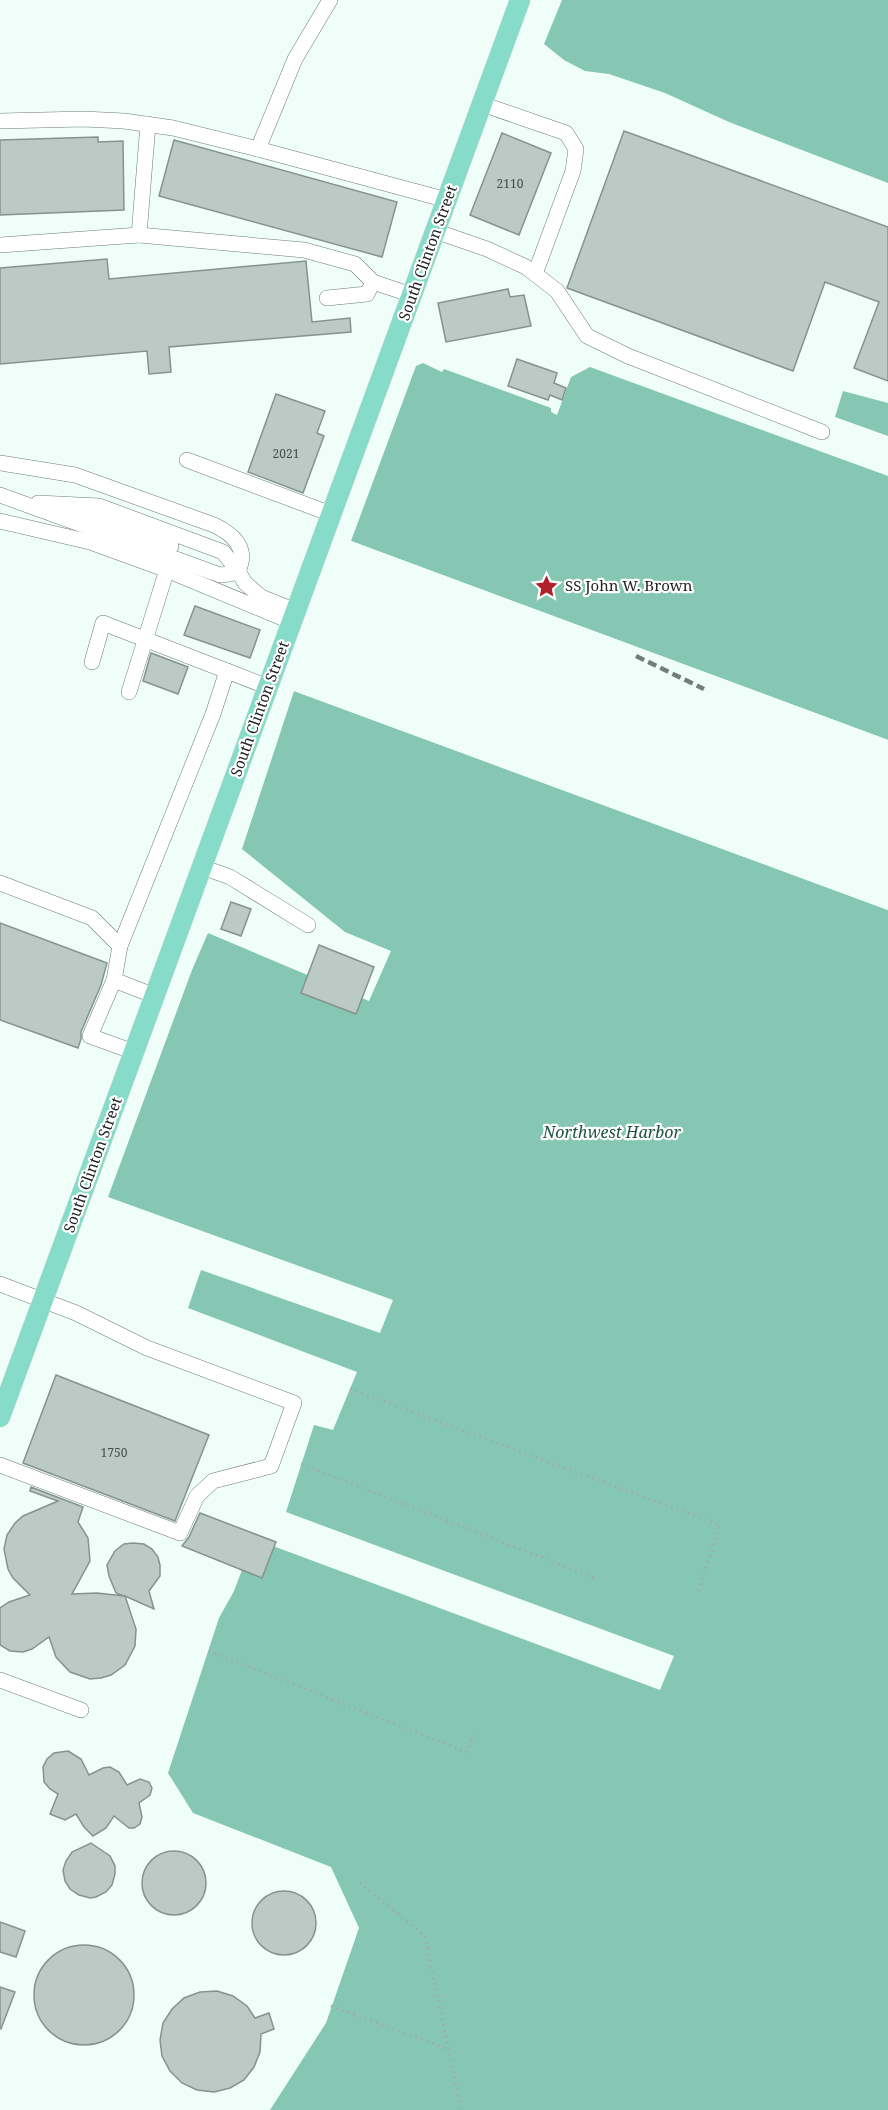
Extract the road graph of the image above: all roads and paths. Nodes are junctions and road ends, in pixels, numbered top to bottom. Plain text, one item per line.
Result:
1 (330, 0) edge
2 (520, 0) edge
3 (482, 104) junction
4 (0, 121) edge
5 (148, 124) junction
6 (258, 148) junction
7 (447, 200) junction
8 (435, 231) junction
9 (139, 235) junction
10 (0, 245) edge
11 (535, 274) junction
12 (373, 282) junction
13 (412, 295) junction
14 (327, 298) dead end
15 (822, 432) dead end
16 (187, 460) dead end
17 (0, 463) edge
18 (0, 495) edge
19 (20, 502) junction
20 (53, 514) junction
21 (331, 514) junction
22 (0, 521) edge
23 (169, 563) junction
24 (234, 573) junction
25 (294, 617) junction
26 (145, 639) junction
27 (92, 662) dead end
28 (227, 671) junction
29 (268, 687) junction
30 (129, 692) dead end
31 (202, 867) junction
32 (0, 883) edge
33 (308, 925) dead end
34 (120, 946) junction
35 (114, 980) junction
36 (155, 996) junction
37 (134, 1052) junction
38 (0, 1284) edge
39 (43, 1300) junction
40 (350, 1389) dead end
41 (0, 1417) edge
42 (301, 1464) dead end
43 (0, 1465) edge
44 (597, 1579) dead end
45 (698, 1592) dead end
46 (208, 1651) dead end
47 (0, 1680) edge
48 (81, 1710) dead end
49 (474, 1735) dead end
50 (360, 1883) dead end
51 (331, 2006) dead end
52 (448, 2049) junction
53 (461, 2110) edge

1 - 6 street
2 - 3 main road, South Clinton Street
3 - 7 main road, South Clinton Street
3 - 11 street
4 - 5 street
5 - 6 street
5 - 9 street
6 - 7 street
7 - 8 main road, South Clinton Street
8 - 11 street
8 - 13 main road, South Clinton Street
9 - 10 street
9 - 12 street
11 - 15 street
12 - 13 street
12 - 14 street
13 - 21 main road, South Clinton Street
16 - 21 street
17 - 24 street
18 - 19 street
19 - 20 street
19 - 24 street
20 - 23 street
20 - 24 street
21 - 25 main road, South Clinton Street
22 - 23 street
23 - 24 street
23 - 25 street
23 - 26 street
24 - 25 street
25 - 29 main road, South Clinton Street
26 - 27 street
26 - 28 street
26 - 30 street
28 - 29 street
28 - 34 street
29 - 31 main road, South Clinton Street
31 - 33 street
31 - 36 main road, South Clinton Street
32 - 34 street
34 - 35 street
35 - 36 street
35 - 37 street
36 - 37 main road, South Clinton Street
37 - 39 main road, South Clinton Street
38 - 39 street
39 - 41 main road, South Clinton Street
39 - 43 street
40 - 45 path
42 - 44 path
46 - 49 path
47 - 48 street
50 - 52 path
51 - 52 path
52 - 53 path

